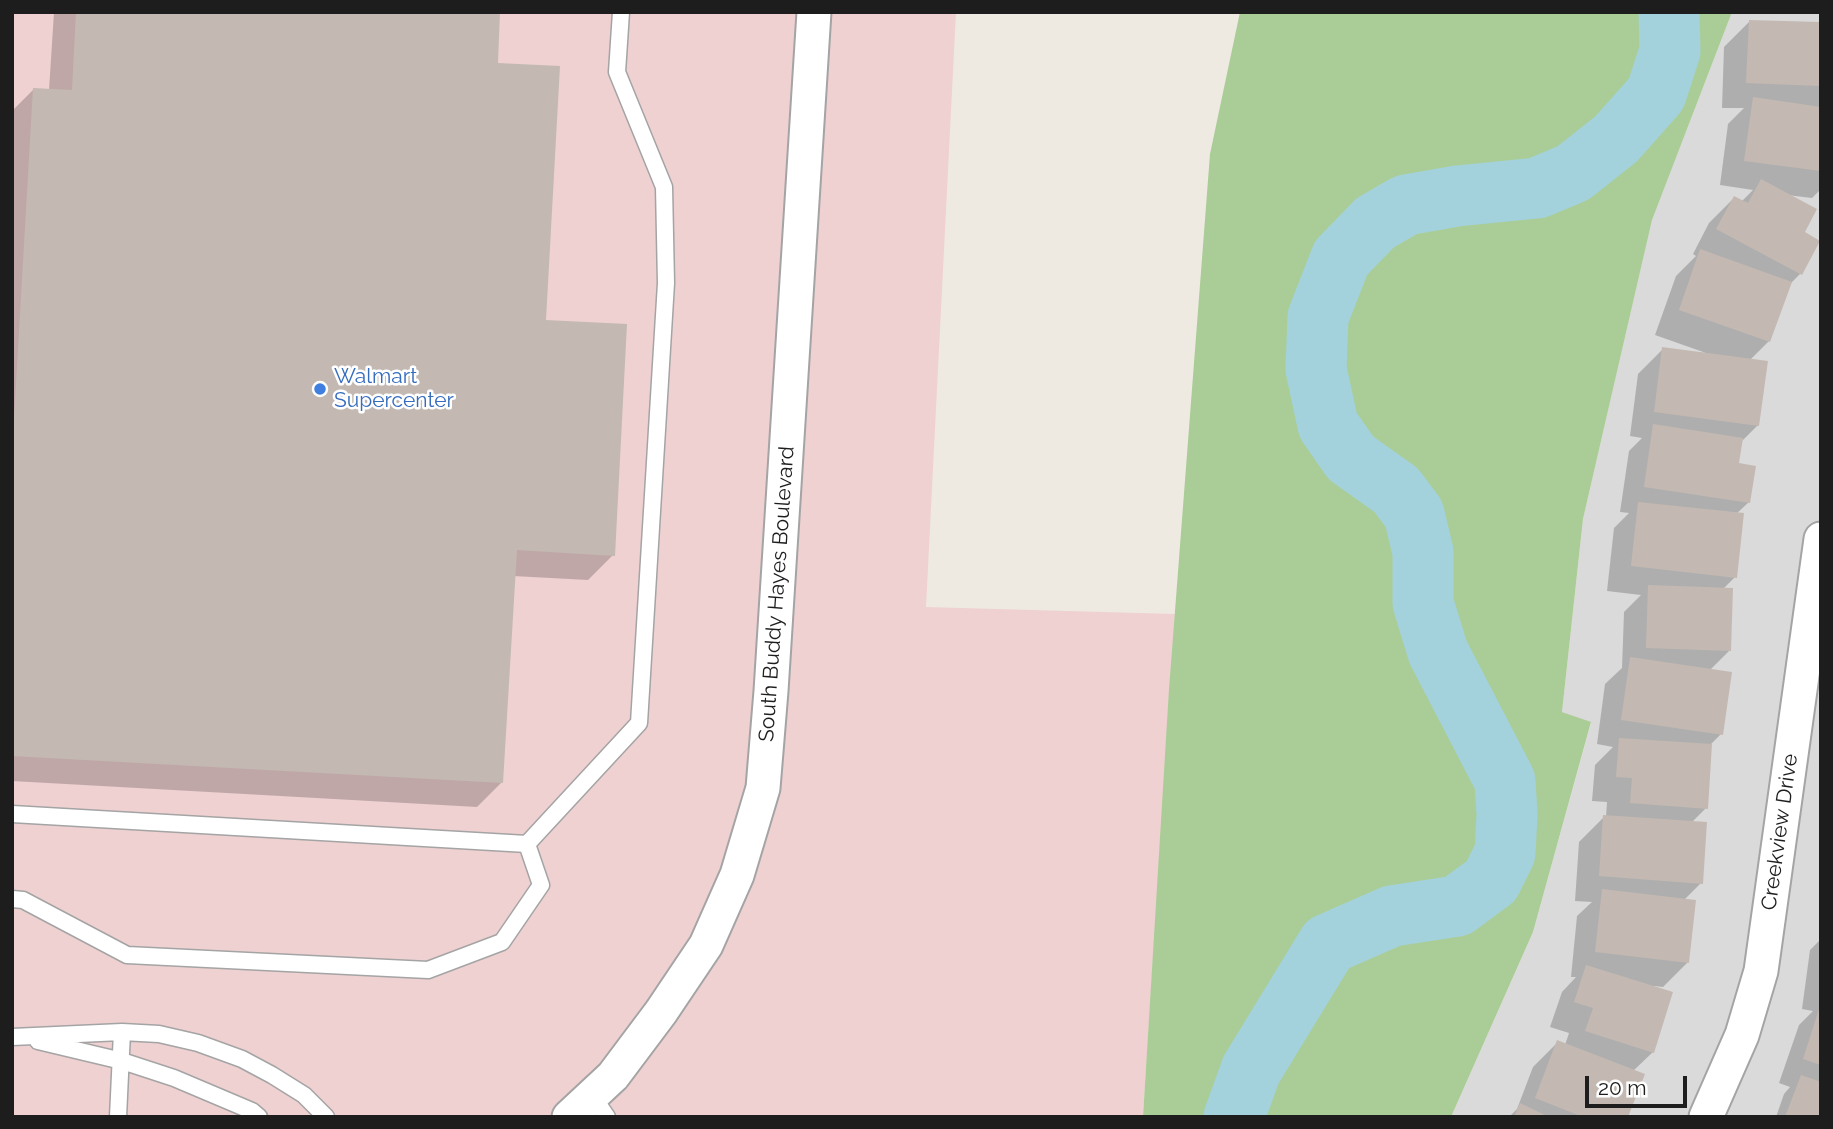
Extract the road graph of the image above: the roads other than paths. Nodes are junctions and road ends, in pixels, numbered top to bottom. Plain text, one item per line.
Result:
1 (621, 12) edge
2 (814, 12) edge
3 (1821, 539) edge
4 (12, 814) edge
5 (527, 844) junction
6 (12, 899) edge
7 (122, 1031) junction
8 (17, 1037) edge
9 (122, 1061) junction
10 (589, 1109) edge
11 (118, 1117) edge
12 (259, 1117) edge
13 (326, 1117) edge
14 (1706, 1117) edge

1 - 5 lane
2 - 10 street, South Buddy Hayes Boulevard
3 - 14 street, Creekview Drive
4 - 5 lane
5 - 6 lane
7 - 8 lane
7 - 9 lane
7 - 13 lane
8 - 9 lane
9 - 11 lane
9 - 12 lane

